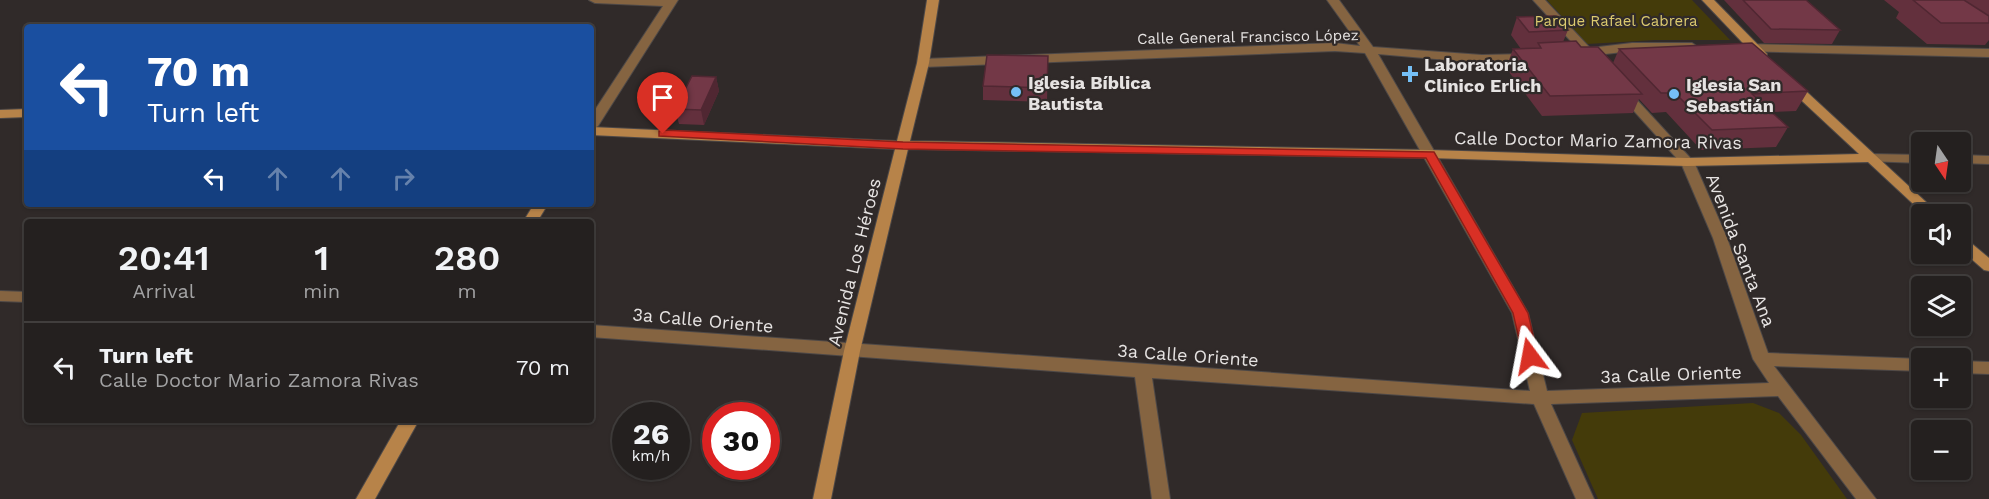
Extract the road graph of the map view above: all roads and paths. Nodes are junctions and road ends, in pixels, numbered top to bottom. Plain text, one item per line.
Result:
1 (595, 0) edge
2 (933, 0) edge
3 (1333, 0) edge
4 (1539, 0) edge
5 (1708, 0) edge
6 (671, 2) edge
7 (1701, 47) edge
8 (1732, 48) edge
9 (1753, 48) junction
10 (1369, 49) junction
11 (1587, 52) junction
12 (1989, 53) edge
13 (1567, 56) edge
14 (1541, 58) edge
15 (923, 63) junction
16 (24, 113) edge
17 (0, 114) edge
18 (594, 123) edge
19 (594, 128) edge
20 (903, 145) junction
21 (1430, 154) junction
22 (1870, 158) junction
23 (1911, 159) edge
24 (1971, 159) edge
25 (1989, 160) edge
26 (1687, 162) junction
27 (1921, 204) edge
28 (1971, 250) edge
29 (1989, 266) edge
30 (0, 297) edge
31 (24, 297) edge
32 (594, 331) edge
33 (852, 351) junction
34 (1761, 359) junction
35 (1911, 365) edge
36 (1971, 367) edge
37 (1989, 368) edge
38 (1143, 372) junction
39 (1782, 388) junction
40 (1540, 399) junction
41 (408, 423) edge
42 (365, 499) edge
43 (822, 499) edge
44 (1161, 499) edge
45 (1585, 499) edge
46 (1867, 499) edge

1 - 6 street
2 - 15 street, Avenida Los Héroes
3 - 10 street
4 - 11 street, Avenida Santa Ana
5 - 9 street
6 - 18 street
7 - 11 street
8 - 9 street
9 - 12 street
9 - 22 street
10 - 14 street, Calle General Francisco López
10 - 15 street, Calle General Francisco López
10 - 21 street
11 - 13 street
11 - 26 street, Avenida Santa Ana
15 - 20 street, Avenida Los Héroes
16 - 17 street
19 - 20 street, Calle Doctor Mario Zamora Rivas
20 - 21 street, Calle Doctor Mario Zamora Rivas
20 - 33 street, Avenida Los Héroes
21 - 26 street, Calle Doctor Mario Zamora Rivas
21 - 40 street
22 - 23 street, Calle Doctor Mario Zamora Rivas
22 - 26 street, Calle Doctor Mario Zamora Rivas
22 - 27 street
24 - 25 street
26 - 34 street, Avenida Santa Ana
28 - 29 street
30 - 31 street
32 - 33 street, 3a Calle Oriente
33 - 38 street, 3a Calle Oriente
33 - 43 street, Avenida Los Héroes
34 - 35 street, 3a Calle Oriente
34 - 39 street, Avenida Santa Ana
36 - 37 street
38 - 40 street, 3a Calle Oriente
38 - 44 street
39 - 40 street, 3a Calle Oriente
39 - 46 street, Avenida Santa Ana
40 - 45 street
41 - 42 street

